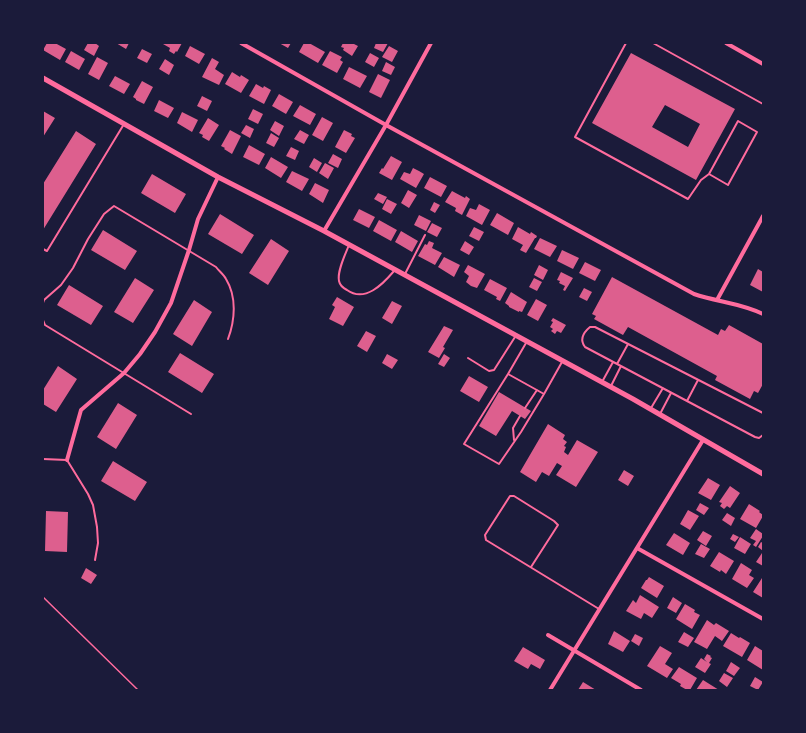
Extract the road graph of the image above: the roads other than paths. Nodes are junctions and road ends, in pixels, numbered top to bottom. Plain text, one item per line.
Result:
1 (241, 43) edge
2 (431, 43) edge
3 (626, 43) edge
4 (653, 43) edge
5 (726, 43) edge
6 (763, 64) edge
7 (43, 78) edge
8 (763, 104) edge
9 (124, 124) junction
10 (386, 125) junction
11 (709, 174) junction
12 (218, 177) junction
13 (763, 216) edge
14 (324, 231) junction
15 (425, 235) dead end
16 (349, 245) junction
17 (43, 249) edge
18 (189, 250) junction
19 (395, 270) junction
20 (405, 275) junction
21 (717, 300) junction
22 (43, 303) edge
23 (763, 314) edge
24 (43, 320) edge
25 (516, 336) junction
26 (228, 338) dead end
27 (527, 342) junction
28 (628, 344) junction
29 (468, 358) dead end
30 (562, 361) junction
31 (613, 362) junction
32 (617, 364) junction
33 (622, 366) junction
34 (124, 373) junction
35 (508, 374) junction
36 (698, 380) junction
37 (602, 382) junction
38 (611, 387) junction
39 (663, 388) junction
40 (537, 390) junction
41 (671, 393) junction
42 (544, 394) junction
43 (687, 401) junction
44 (525, 408) dead end
45 (650, 409) junction
46 (763, 413) edge
47 (191, 414) dead end
48 (659, 414) junction
49 (520, 416) dead end
50 (763, 435) edge
51 (703, 440) junction
52 (514, 442) junction
53 (43, 459) edge
54 (67, 460) junction
55 (762, 473) edge
56 (638, 548) junction
57 (95, 560) dead end
58 (531, 568) junction
59 (600, 610) junction
60 (763, 619) edge
61 (548, 635) dead end
62 (575, 651) junction
63 (550, 690) edge
64 (641, 690) edge

1 - 10 street
2 - 10 street
3 - 11 lane
4 - 8 lane
5 - 6 street
7 - 9 street
9 - 12 street
9 - 17 lane
10 - 14 street
10 - 21 street
11 - 11 lane
12 - 14 street
12 - 18 street
13 - 21 street
14 - 16 street
15 - 20 lane
16 - 19 street
16 - 19 lane
18 - 22 lane
18 - 26 lane
18 - 34 street
19 - 20 street
20 - 25 street
21 - 23 street
24 - 34 lane
25 - 27 street
25 - 29 lane
27 - 30 street
27 - 35 lane
28 - 31 lane
28 - 32 lane
28 - 36 lane
30 - 37 street
30 - 42 lane
31 - 32 lane
31 - 37 lane
32 - 33 lane
33 - 38 lane
33 - 39 lane
34 - 47 lane
34 - 54 street
35 - 40 lane
35 - 52 lane
36 - 43 lane
36 - 46 lane
37 - 38 street
38 - 45 street
39 - 41 lane
39 - 45 lane
40 - 42 lane
40 - 44 lane
41 - 43 lane
41 - 48 lane
42 - 52 lane
43 - 50 lane
45 - 48 street
48 - 51 street
49 - 52 lane
51 - 55 street
51 - 56 street
53 - 54 lane
54 - 57 lane
56 - 59 street
56 - 60 street
58 - 58 lane
58 - 59 lane
59 - 62 street
61 - 62 street
62 - 63 street
62 - 64 street

